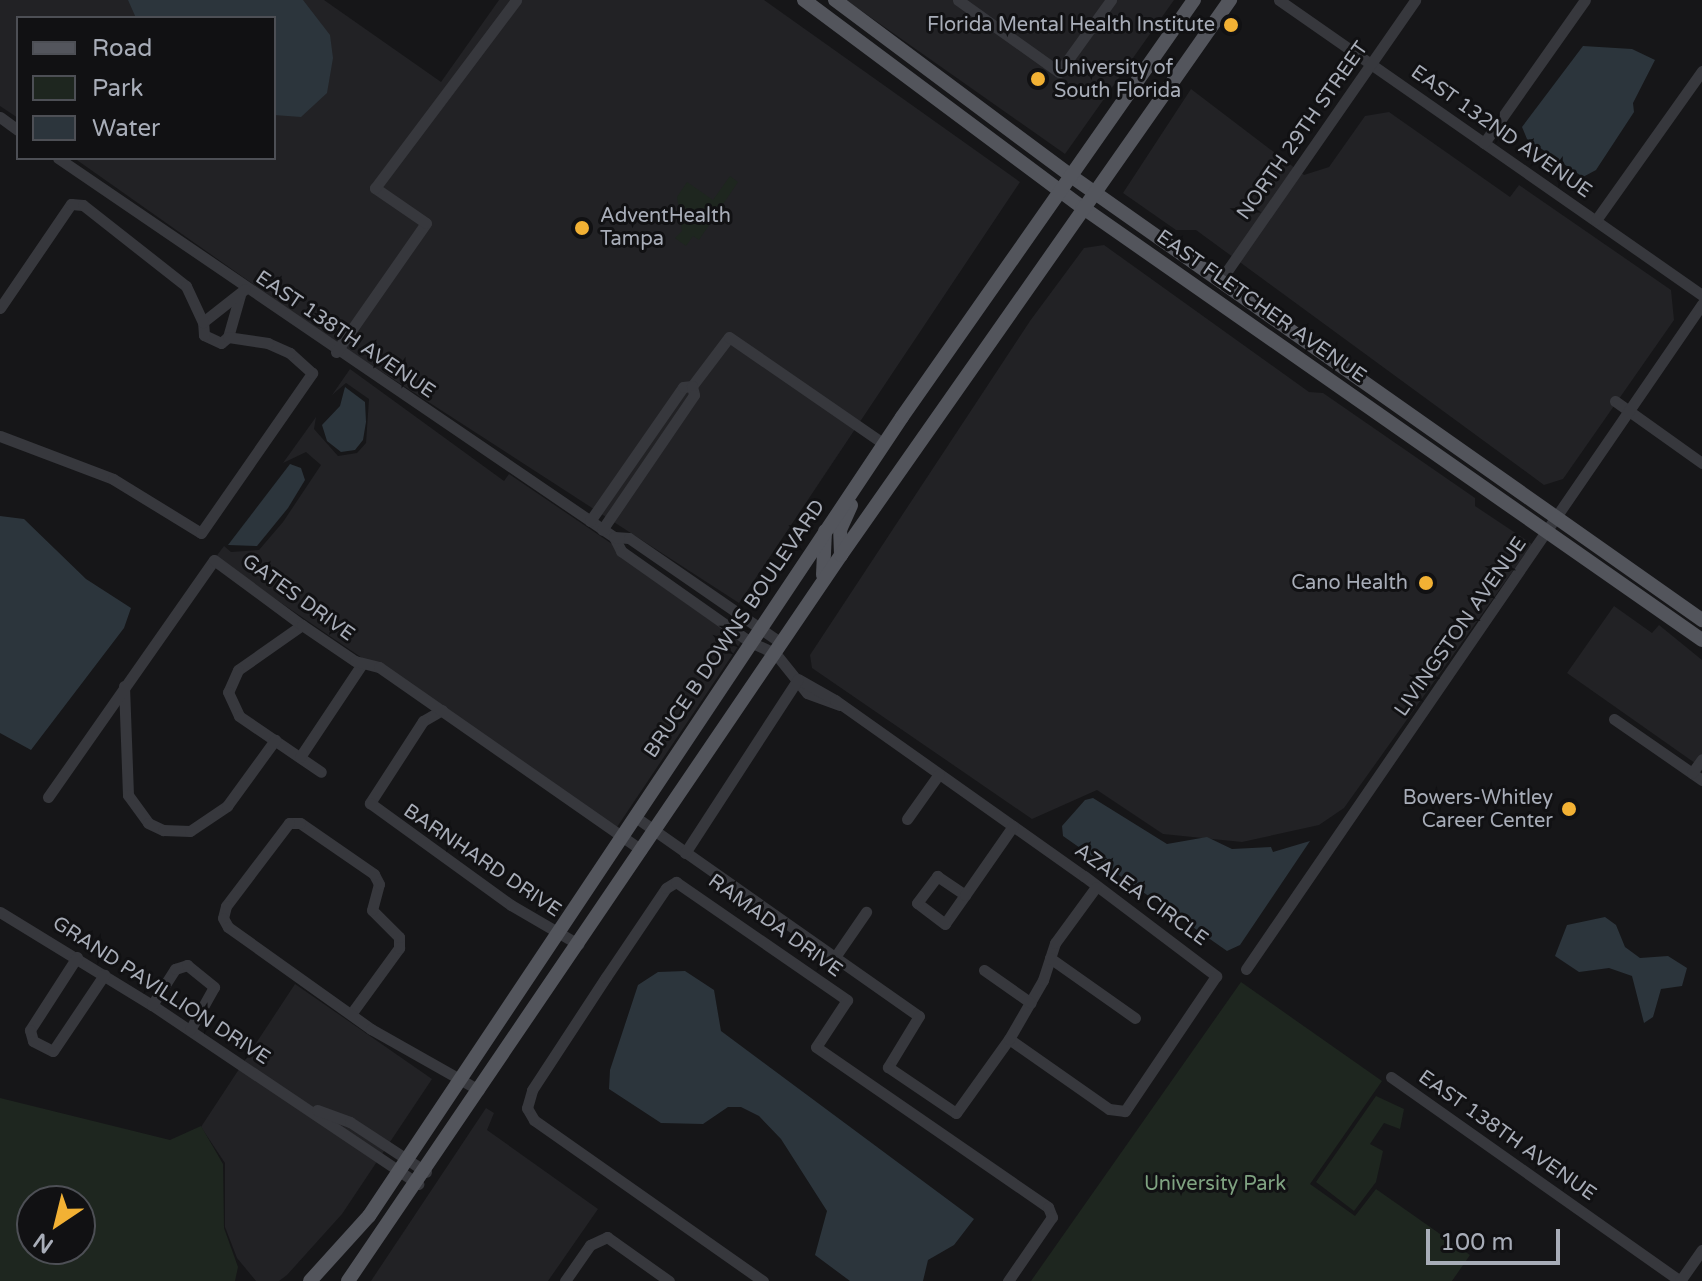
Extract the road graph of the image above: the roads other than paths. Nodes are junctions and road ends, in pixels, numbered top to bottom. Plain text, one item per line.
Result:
1 (516, 0) edge
2 (804, 0) edge
3 (835, 0) edge
4 (958, 0) edge
5 (1111, 0) edge
6 (1194, 0) edge
7 (1230, 0) edge
8 (1279, 0) edge
9 (1415, 0) edge
10 (1585, 0) edge
11 (1371, 65) junction
12 (1702, 71) edge
13 (1484, 143) junction
14 (61, 160) edge
15 (1071, 176) junction
16 (1060, 191) junction
17 (1094, 192) junction
18 (1082, 207) junction
19 (1596, 220) junction
20 (1220, 281) junction
21 (242, 292) junction
22 (1702, 295) edge
23 (1702, 304) edge
24 (0, 308) edge
25 (203, 322) junction
26 (1259, 330) junction
27 (228, 337) junction
28 (336, 352) junction
29 (1347, 372) junction
30 (692, 386) junction
31 (1615, 401) dead end
32 (1627, 410) junction
33 (0, 436) edge
34 (884, 444) junction
35 (1702, 463) edge
36 (868, 468) junction
37 (590, 521) junction
38 (1551, 524) junction
39 (602, 530) junction
40 (825, 531) junction
41 (614, 537) junction
42 (841, 555) junction
43 (822, 583) junction
44 (1702, 620) edge
45 (302, 625) junction
46 (760, 628) junction
47 (1702, 640) edge
48 (750, 642) junction
49 (778, 648) junction
50 (362, 664) junction
51 (798, 679) junction
52 (124, 686) junction
53 (807, 693) junction
54 (786, 699) junction
55 (840, 705) junction
56 (442, 710) junction
57 (1614, 719) dead end
58 (275, 740) junction
59 (300, 757) junction
60 (1702, 759) edge
61 (321, 772) dead end
62 (939, 774) junction
63 (1697, 777) edge
64 (48, 797) dead end
65 (634, 816) junction
66 (907, 819) dead end
67 (1013, 826) junction
68 (654, 831) junction
69 (621, 835) junction
70 (641, 850) junction
71 (685, 853) junction
72 (1096, 887) junction
73 (965, 895) dead end
74 (0, 912) edge
75 (866, 912) dead end
76 (557, 934) junction
77 (578, 944) junction
78 (77, 957) junction
79 (835, 957) junction
80 (1050, 958) junction
81 (1246, 969) dead end
82 (984, 970) dead end
83 (104, 975) junction
84 (1031, 1003) junction
85 (152, 1005) junction
86 (351, 1014) junction
87 (1135, 1018) dead end
88 (190, 1030) junction
89 (1009, 1039) junction
90 (1391, 1077) dead end
91 (460, 1078) junction
92 (479, 1090) junction
93 (403, 1164) junction
94 (422, 1178) junction
95 (1702, 1250) edge
96 (310, 1281) edge
97 (348, 1281) edge
98 (565, 1281) edge
99 (669, 1281) edge
100 (763, 1281) edge
101 (1008, 1281) edge
102 (1680, 1281) edge

1 - 28 street
2 - 16 main road, EAST FLETCHER AVENUE
3 - 15 main road, EAST FLETCHER AVENUE
4 - 5 street
6 - 15 main road, BRUCE B DOWNS BOULEVARD
7 - 17 main road
8 - 11 street, EAST 132ND AVENUE
9 - 11 street, NORTH 29TH STREET
10 - 13 street
11 - 13 street, EAST 132ND AVENUE
11 - 20 street, NORTH 29TH STREET
12 - 19 street
13 - 19 street, EAST 132ND AVENUE
14 - 21 street, EAST 138TH AVENUE
15 - 16 main road, BRUCE B DOWNS BOULEVARD
15 - 17 main road, EAST FLETCHER AVENUE
16 - 18 main road, EAST FLETCHER AVENUE
16 - 34 main road, BRUCE B DOWNS BOULEVARD
17 - 18 main road
17 - 20 main road, EAST FLETCHER AVENUE
18 - 26 main road, EAST FLETCHER AVENUE
18 - 42 main road
19 - 22 street, EAST 132ND AVENUE
20 - 29 main road, EAST FLETCHER AVENUE
21 - 25 street
21 - 27 street
21 - 28 street, EAST 138TH AVENUE
23 - 32 street, LIVINGSTON AVENUE
24 - 25 street
25 - 27 street
26 - 29 main road
26 - 38 main road, EAST FLETCHER AVENUE
27 - 33 street
28 - 37 street, EAST 138TH AVENUE
29 - 38 main road, EAST FLETCHER AVENUE
30 - 34 street
30 - 37 street
30 - 39 street
31 - 32 street
32 - 35 street
32 - 38 street, LIVINGSTON AVENUE
34 - 36 main road, BRUCE B DOWNS BOULEVARD
36 - 40 main road, BRUCE B DOWNS BOULEVARD
36 - 42 main road
37 - 39 street, EAST 138TH AVENUE
38 - 44 main road, EAST FLETCHER AVENUE
38 - 47 main road, EAST FLETCHER AVENUE
38 - 81 street, LIVINGSTON AVENUE
39 - 41 street, EAST 138TH AVENUE
40 - 43 main road
40 - 46 main road, BRUCE B DOWNS BOULEVARD
41 - 46 street, EAST 138TH AVENUE
41 - 48 street, EAST 138TH AVENUE
42 - 43 main road
43 - 49 main road
45 - 50 street, GATES DRIVE
45 - 52 street, GATES DRIVE
45 - 58 street
46 - 48 main road, BRUCE B DOWNS BOULEVARD
46 - 49 street, EAST 138TH AVENUE
48 - 49 street, EAST 138TH AVENUE
48 - 65 main road, BRUCE B DOWNS BOULEVARD
49 - 51 street, AZALEA CIRCLE
49 - 68 main road
50 - 56 street, GATES DRIVE
50 - 59 street
51 - 53 street, AZALEA CIRCLE
51 - 54 street
51 - 55 street, AZALEA CIRCLE
52 - 58 street
52 - 64 street, GATES DRIVE
53 - 54 street
53 - 55 street, AZALEA CIRCLE
54 - 71 street
55 - 62 street, AZALEA CIRCLE
56 - 69 street, GATES DRIVE
56 - 76 street, BARNHARD DRIVE
57 - 63 street
58 - 59 street
59 - 61 street
60 - 63 street
62 - 66 street
62 - 67 street, AZALEA CIRCLE
65 - 68 street
65 - 69 main road, BRUCE B DOWNS BOULEVARD
67 - 72 street, AZALEA CIRCLE
67 - 73 street
68 - 70 main road
68 - 71 street
69 - 70 street, GATES DRIVE
69 - 76 main road, BRUCE B DOWNS BOULEVARD
70 - 77 main road
71 - 79 street
72 - 80 street
72 - 89 street, AZALEA CIRCLE
74 - 78 street, GRAND PAVILLION DRIVE
75 - 79 street
76 - 77 street, BARNHARD DRIVE
76 - 91 main road, BRUCE B DOWNS BOULEVARD
77 - 92 main road
78 - 83 street, GRAND PAVILLION DRIVE
78 - 83 street
79 - 89 street
80 - 84 street
80 - 87 street
82 - 84 street
83 - 85 street, GRAND PAVILLION DRIVE
84 - 89 street
85 - 88 street, GRAND PAVILLION DRIVE
85 - 88 street
86 - 86 street
86 - 91 street
88 - 93 street, GRAND PAVILLION DRIVE
90 - 102 street, EAST 138TH AVENUE
91 - 92 street
91 - 93 main road, BRUCE B DOWNS BOULEVARD
92 - 94 main road
93 - 94 street, GRAND PAVILLION DRIVE
93 - 96 main road, BRUCE B DOWNS BOULEVARD
94 - 97 main road
95 - 102 street
98 - 99 street
100 - 101 street, RAMADA DRIVE

